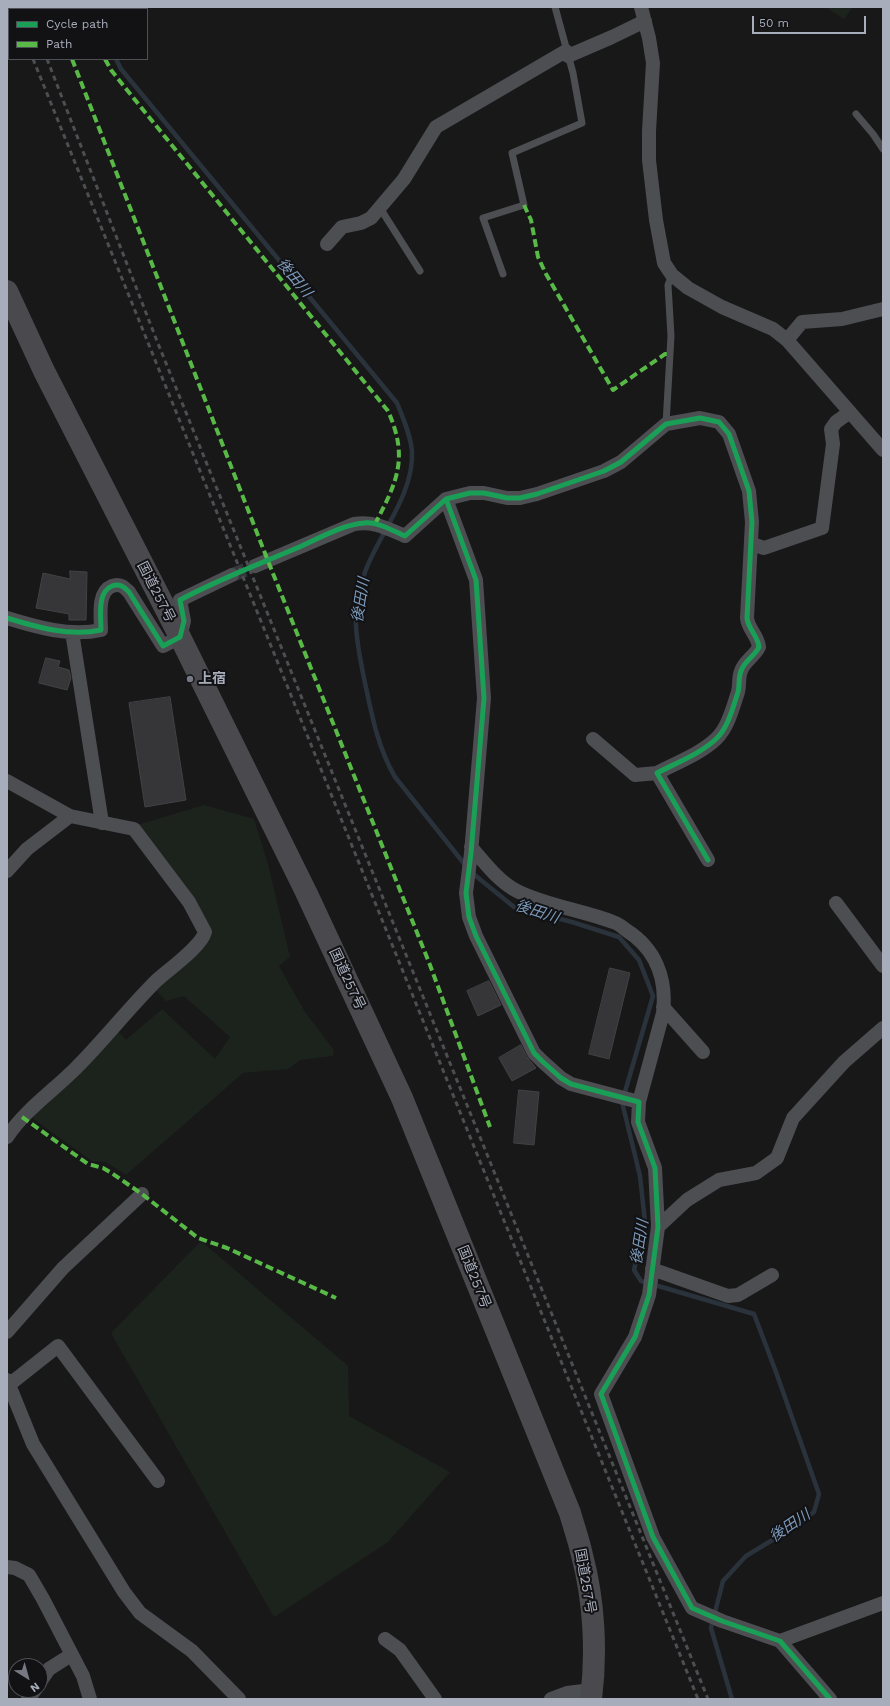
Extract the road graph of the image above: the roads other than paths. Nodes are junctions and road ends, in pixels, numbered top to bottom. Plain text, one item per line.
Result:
1 (555, 7) edge
2 (641, 7) edge
3 (645, 21) junction
4 (567, 54) junction
5 (856, 114) dead end
6 (883, 149) edge
7 (380, 208) junction
8 (327, 244) dead end
9 (420, 271) dead end
10 (503, 274) dead end
11 (672, 275) junction
12 (7, 292) edge
13 (883, 309) edge
14 (786, 340) junction
15 (850, 412) junction
16 (666, 424) junction
17 (883, 450) edge
18 (446, 499) junction
19 (752, 544) junction
20 (255, 566) tunnel mouth
21 (232, 575) tunnel mouth
22 (7, 618) edge
23 (72, 632) junction
24 (180, 638) junction
25 (593, 739) dead end
26 (657, 773) junction
27 (7, 781) edge
28 (70, 816) junction
29 (102, 823) junction
30 (471, 850) junction
31 (708, 860) dead end
32 (7, 871) edge
33 (836, 903) dead end
34 (883, 966) edge
35 (663, 1007) junction
36 (883, 1028) edge
37 (703, 1052) dead end
38 (637, 1101) junction
39 (7, 1137) edge
40 (142, 1194) dead end
41 (658, 1227) junction
42 (651, 1272) junction
43 (772, 1275) dead end
44 (7, 1332) edge
45 (8, 1382) edge
46 (158, 1481) dead end
47 (7, 1567) edge
48 (883, 1603) edge
49 (385, 1639) dead end
50 (780, 1641) junction
51 (71, 1655) junction
52 (48, 1670) edge
53 (591, 1695) edge
54 (90, 1699) edge
55 (239, 1699) edge
56 (435, 1699) edge
57 (552, 1699) edge
58 (830, 1699) edge

1 - 4 lane
2 - 3 street
3 - 4 street
3 - 11 street
4 - 7 street
4 - 10 lane
5 - 6 lane
7 - 8 street
7 - 9 lane
11 - 14 street
11 - 16 lane
12 - 24 highway, 国道257号
13 - 14 street
14 - 15 street
15 - 17 street
15 - 19 street
16 - 18 street
16 - 19 street
18 - 20 street
18 - 30 street
19 - 26 street
21 - 24 street
22 - 23 street
23 - 24 street
23 - 29 street
24 - 53 highway, 国道257号
25 - 26 street
26 - 31 street
27 - 28 street
28 - 29 street
28 - 32 street
29 - 39 street
30 - 35 street
30 - 38 street
33 - 34 street
35 - 37 street
35 - 38 street
36 - 41 street
38 - 41 street
40 - 44 street
41 - 42 street
42 - 43 street
42 - 50 street
45 - 46 street
45 - 55 street
47 - 51 street
48 - 50 street
49 - 56 street
50 - 58 street
51 - 52 street
51 - 54 street
53 - 57 street

